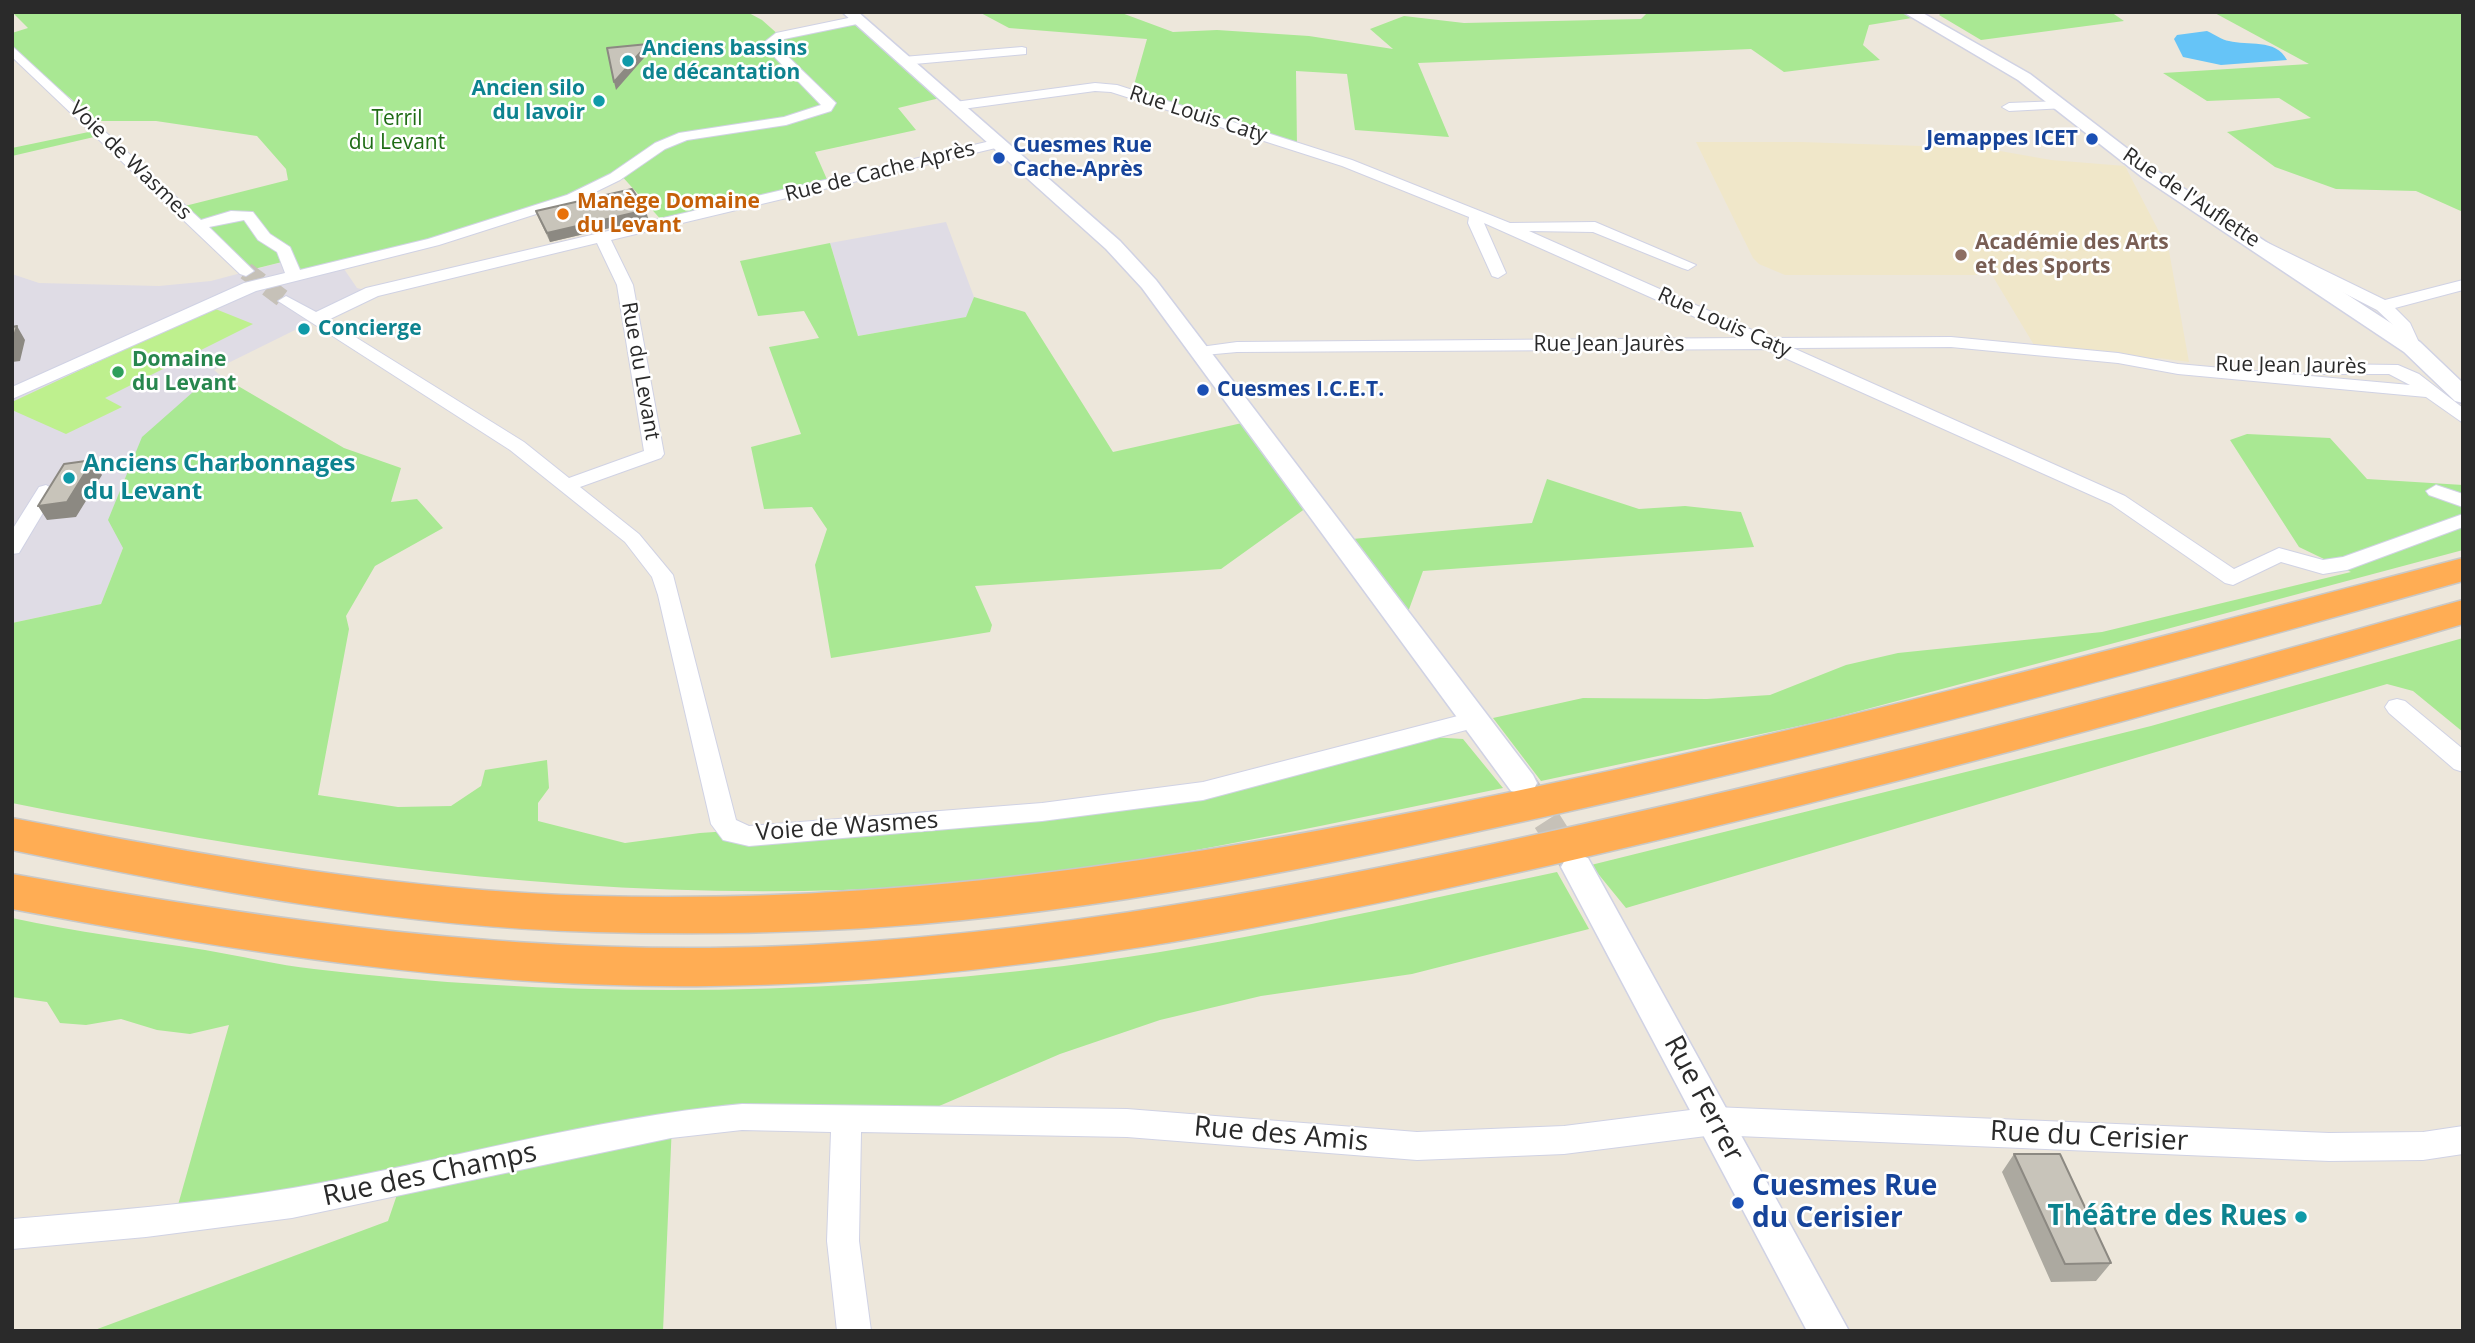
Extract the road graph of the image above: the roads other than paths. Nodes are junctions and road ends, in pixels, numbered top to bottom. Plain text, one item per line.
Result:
1 (1910, 12) edge
2 (854, 16) edge
3 (12, 50) edge
4 (1022, 51) dead end
5 (903, 61) junction
6 (1065, 87) dead end
7 (997, 100) junction
8 (2060, 105) junction
9 (955, 106) junction
10 (2009, 107) dead end
11 (999, 143) junction
12 (1480, 215) junction
13 (197, 226) junction
14 (1505, 226) junction
15 (603, 239) junction
16 (2254, 241) junction
17 (1688, 265) dead end
18 (246, 271) tunnel mouth
19 (1498, 273) dead end
20 (294, 275) junction
21 (2463, 285) edge
22 (286, 301) tunnel mouth
23 (2383, 306) junction
24 (316, 319) junction
25 (1771, 344) junction
26 (2412, 347) junction
27 (1199, 352) junction
28 (2431, 392) joint
29 (12, 394) edge
30 (2463, 396) edge
31 (2463, 418) edge
32 (564, 486) junction
33 (46, 491) edge
34 (2436, 491) dead end
35 (2463, 501) edge
36 (2463, 520) edge
37 (12, 548) edge
38 (2463, 569) edge
39 (2463, 612) edge
40 (2397, 707) dead end
41 (1477, 719) junction
42 (2463, 763) edge
43 (1522, 783) tunnel mouth
44 (12, 834) edge
45 (1577, 867) tunnel mouth
46 (12, 891) edge
47 (846, 1118) junction
48 (1714, 1121) junction
49 (2463, 1140) edge
50 (12, 1234) edge
51 (854, 1331) edge
52 (1829, 1331) edge

1 - 8 street, Rue de l'Auflette
2 - 5 street
2 - 20 street
3 - 13 street, Voie de Wasmes
4 - 5 street
5 - 9 street
6 - 7 street
7 - 9 street, Rue Louis Caty
7 - 12 street, Rue Louis Caty
8 - 10 street
8 - 16 street, Rue de l'Auflette
9 - 11 street
11 - 15 street, Rue de Cache Après
11 - 27 street
12 - 14 street, Rue Louis Caty
12 - 19 street
13 - 18 street, Voie de Wasmes
13 - 20 street
14 - 17 street
14 - 25 street, Rue Louis Caty
15 - 24 street, Rue de Cache Après
15 - 32 street, Rue du Levant
16 - 23 street
16 - 26 street, Rue de l'Auflette
20 - 29 street
21 - 23 street
22 - 24 street, Voie de Wasmes
23 - 26 street
24 - 32 street, Voie de Wasmes
25 - 27 street, Rue Jean Jaurès
25 - 28 street, Rue Jean Jaurès
25 - 36 street, Rue Louis Caty
26 - 30 street, Rue de l'Auflette
27 - 41 street
28 - 31 street, Rue Jean Jaurès
32 - 41 street, Voie de Wasmes
33 - 37 street
34 - 35 street
38 - 44 highway
39 - 46 highway
40 - 42 street
41 - 43 street
45 - 48 street, Rue Ferrer
47 - 48 street, Rue des Amis
47 - 50 street, Rue des Champs
47 - 51 street
48 - 49 street, Rue du Cerisier
48 - 52 street, Rue Ferrer

